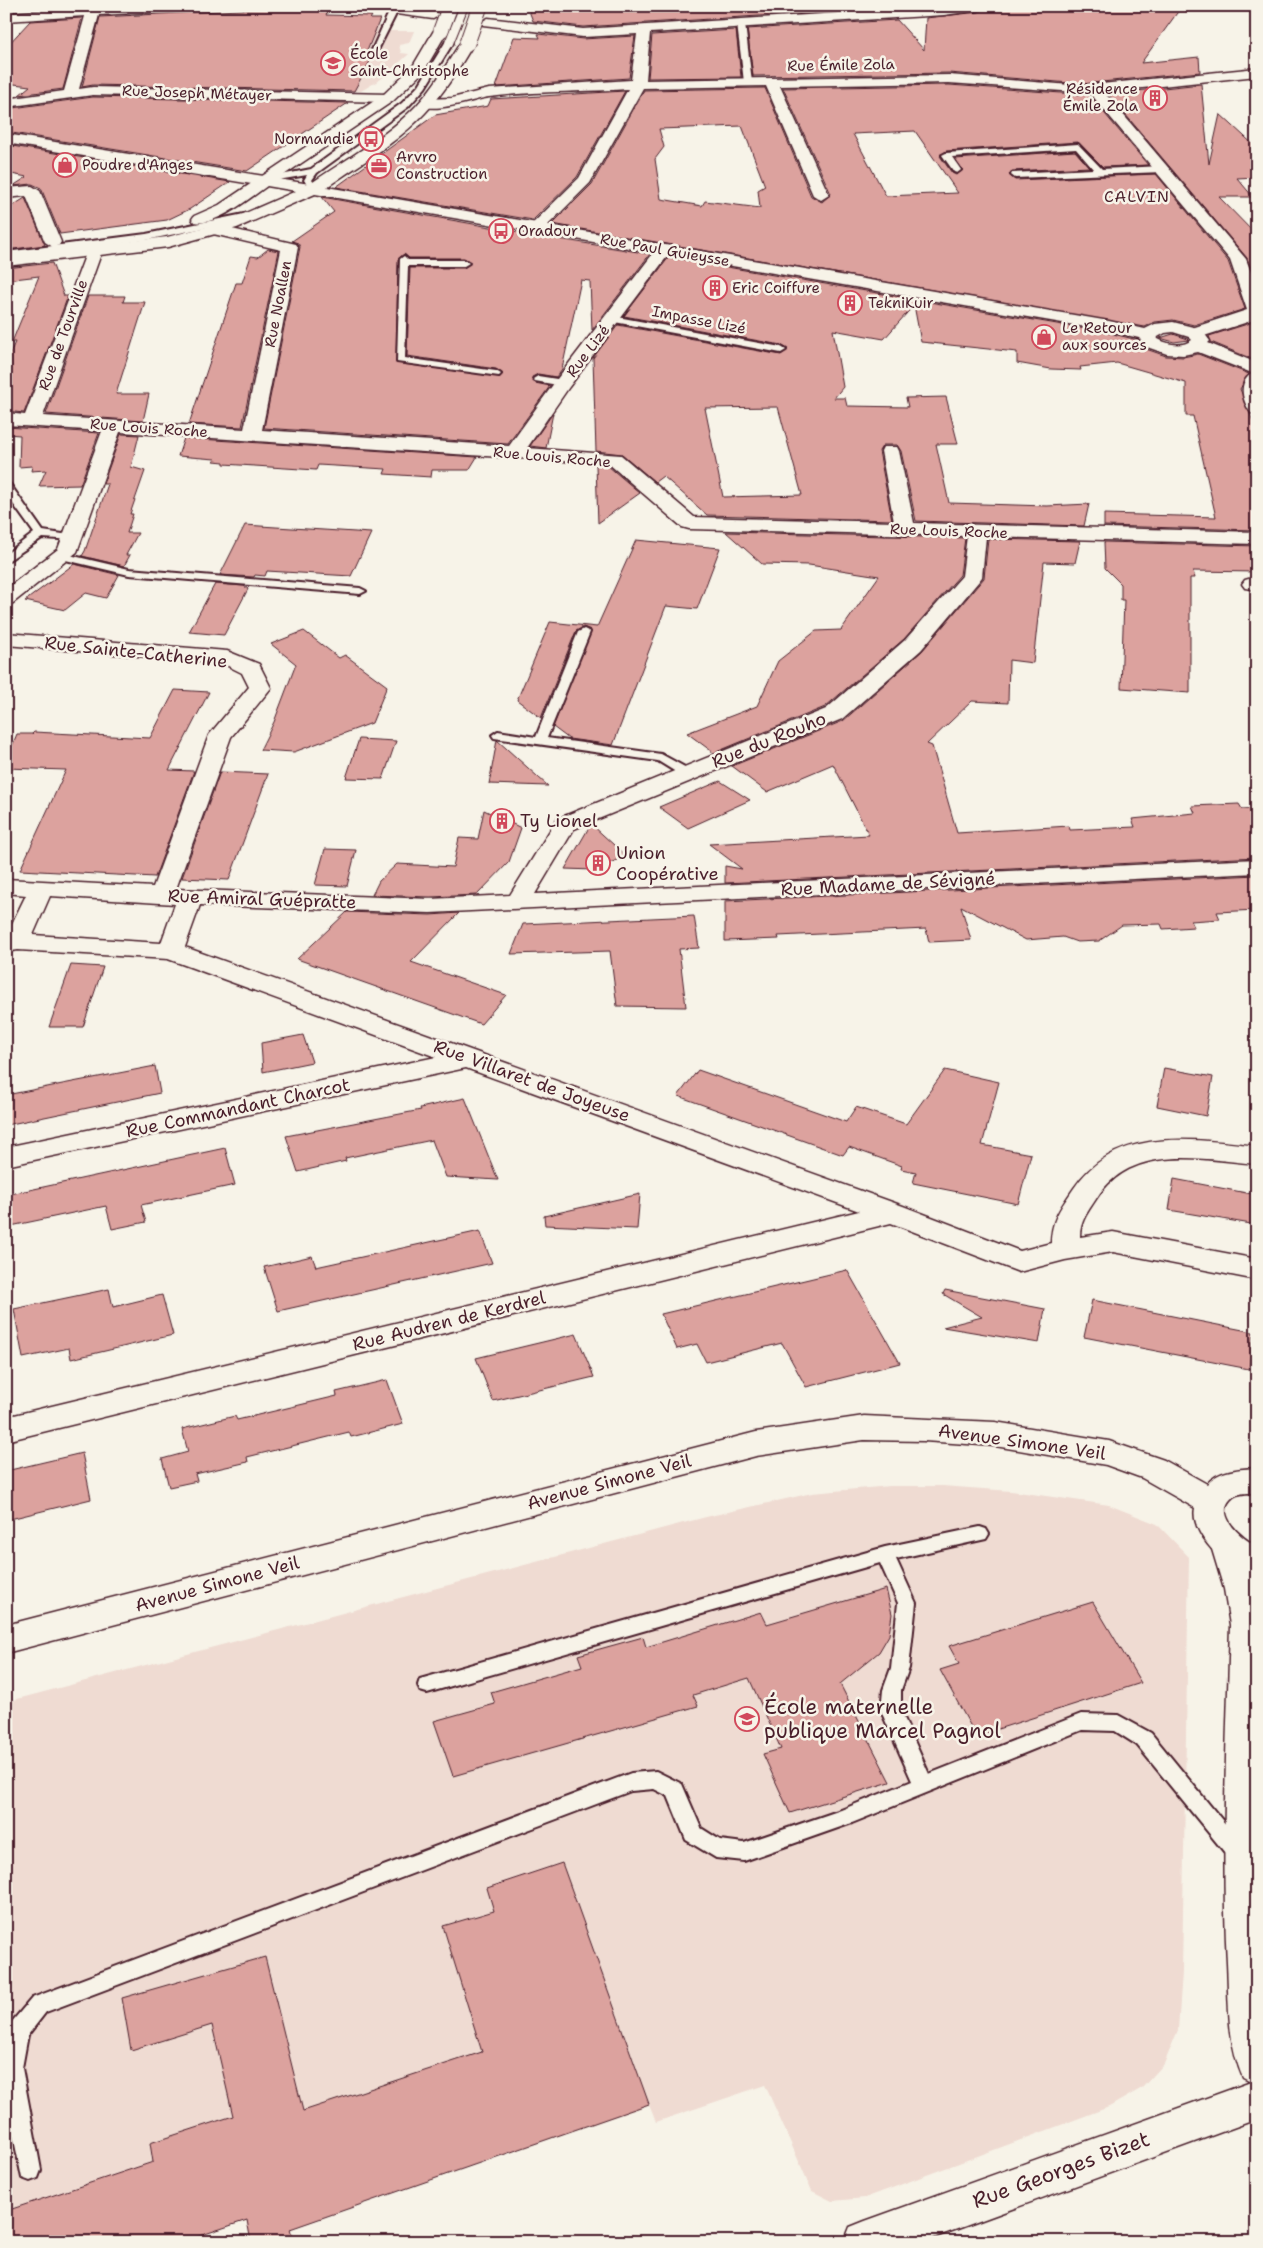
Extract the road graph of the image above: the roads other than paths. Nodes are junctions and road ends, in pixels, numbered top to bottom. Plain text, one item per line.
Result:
1 (190, 6) edge
2 (367, 6) edge
3 (450, 6) edge
4 (464, 6) edge
5 (480, 6) edge
6 (979, 6) edge
7 (173, 7) edge
8 (394, 10) junction
9 (93, 12) junction
10 (425, 12) edge
11 (6, 16) edge
12 (488, 22) dead end
13 (741, 24) junction
14 (644, 30) junction
15 (442, 43) junction
16 (374, 50) dead end
17 (1257, 72) edge
18 (748, 82) junction
19 (771, 82) junction
20 (638, 84) junction
21 (1095, 90) junction
22 (71, 92) junction
23 (388, 98) junction
24 (6, 103) edge
25 (426, 103) junction
26 (6, 138) edge
27 (1162, 169) junction
28 (957, 170) dead end
29 (314, 171) junction
30 (1100, 172) junction
31 (1015, 175) dead end
32 (264, 181) junction
33 (314, 189) junction
34 (6, 193) edge
35 (822, 195) dead end
36 (250, 216) junction
37 (536, 228) junction
38 (215, 230) junction
39 (53, 242) junction
40 (6, 248) edge
41 (664, 250) junction
42 (94, 251) junction
43 (6, 255) edge
44 (6, 261) edge
45 (464, 263) dead end
46 (1255, 315) edge
47 (612, 319) junction
48 (1196, 339) junction
49 (781, 350) dead end
50 (1257, 370) edge
51 (496, 374) dead end
52 (1257, 377) edge
53 (538, 380) dead end
54 (563, 383) junction
55 (1257, 409) edge
56 (6, 419) edge
57 (32, 419) junction
58 (113, 425) junction
59 (252, 435) junction
60 (890, 451) dead end
61 (514, 453) junction
62 (6, 486) edge
63 (905, 530) junction
64 (977, 532) junction
65 (40, 534) junction
66 (72, 538) junction
67 (1257, 538) edge
68 (61, 556) junction
69 (6, 559) edge
70 (360, 591) dead end
71 (6, 599) edge
72 (584, 632) dead end
73 (6, 639) edge
74 (498, 735) dead end
75 (540, 741) junction
76 (688, 774) junction
77 (1257, 866) edge
78 (6, 886) edge
79 (41, 888) junction
80 (162, 895) junction
81 (190, 897) junction
82 (518, 901) junction
83 (12, 943) edge
84 (170, 952) junction
85 (470, 1058) junction
86 (1257, 1155) edge
87 (6, 1157) edge
88 (893, 1213) junction
89 (1065, 1250) junction
90 (1257, 1270) edge
91 (6, 1429) edge
92 (1257, 1480) edge
93 (1212, 1502) junction
94 (980, 1534) dead end
95 (1242, 1553) edge
96 (885, 1554) junction
97 (6, 1639) edge
98 (427, 1685) dead end
99 (924, 1785) junction
100 (1251, 1869) edge
101 (1257, 2065) edge
102 (1257, 2099) edge
103 (30, 2170) dead end
104 (865, 2242) edge

1 - 7 street
2 - 8 street
3 - 15 street, bridge
4 - 15 lane, bridge
5 - 25 street, bridge
6 - 13 street
7 - 9 street
8 - 10 street
8 - 16 lane
9 - 11 street
9 - 22 street
12 - 14 street
13 - 14 street
13 - 18 lane
14 - 20 street
15 - 23 street
15 - 29 lane
17 - 21 street, Rue Émile Zola
18 - 19 street, Rue Émile Zola
18 - 20 street, Rue Émile Zola
19 - 21 street, Rue Émile Zola
19 - 35 street
20 - 25 street, Rue Émile Zola
20 - 37 street
21 - 27 street
22 - 23 street, Rue Joseph Métayer
22 - 24 street, Rue Joseph Métayer
23 - 32 street
25 - 33 street
26 - 32 street, Rue Paul Guieysse
27 - 30 lane
27 - 46 street
28 - 30 lane
29 - 32 lane
29 - 33 lane
30 - 31 lane
32 - 33 street, Rue Paul Guieysse
32 - 39 street
33 - 36 street
33 - 37 street, Rue Paul Guieysse
34 - 39 street
36 - 38 street
36 - 43 lane
37 - 41 street, Rue Paul Guieysse
38 - 42 street
38 - 59 street, Rue Noallen
39 - 40 street
41 - 47 street, Rue Lizé
41 - 48 street, Rue Paul Guieysse
42 - 44 street
42 - 57 street, Rue de Tourville
45 - 51 lane
46 - 48 street
47 - 49 lane, Impasse Lizé
47 - 54 street, Rue Lizé
48 - 50 street
52 - 55 street
53 - 54 lane
54 - 61 street, Rue Lizé
56 - 57 street, Rue Louis Roche
57 - 58 street, Rue Louis Roche
58 - 59 street, Rue Louis Roche
58 - 66 street
59 - 61 street, Rue Louis Roche
60 - 63 street
61 - 63 street, Rue Louis Roche
62 - 65 lane
63 - 64 street, Rue Louis Roche
64 - 67 street, Rue Louis Roche
64 - 76 street, Rue du Rouho
65 - 66 lane
65 - 69 lane
66 - 68 street
68 - 70 lane
68 - 71 street
72 - 75 lane
73 - 80 street, Rue Sainte-Catherine
74 - 75 lane
75 - 76 lane
76 - 82 street, Rue du Rouho
77 - 82 street, Rue Madame de Sévigné
78 - 79 street, Rue Amiral Guépratte
79 - 80 street, Rue Amiral Guépratte
79 - 83 street, Rue Villaret de Joyeuse
80 - 81 street, Rue Amiral Guépratte
81 - 82 street, Rue Amiral Guépratte
81 - 84 street
83 - 84 street, Rue Villaret de Joyeuse
84 - 85 street, Rue Villaret de Joyeuse
85 - 87 street, Rue Commandant Charcot
85 - 88 street, Rue Villaret de Joyeuse
86 - 89 street
88 - 89 street, Rue Villaret de Joyeuse
88 - 91 street, Rue Audren de Kerdrel
89 - 90 street, Rue Villaret de Joyeuse
92 - 93 street
93 - 95 street
93 - 97 street, Avenue Simone Veil
94 - 96 lane
95 - 100 street
96 - 98 lane
96 - 99 lane
99 - 100 lane
99 - 103 lane
100 - 101 street
102 - 104 street, Rue Georges Bizet

